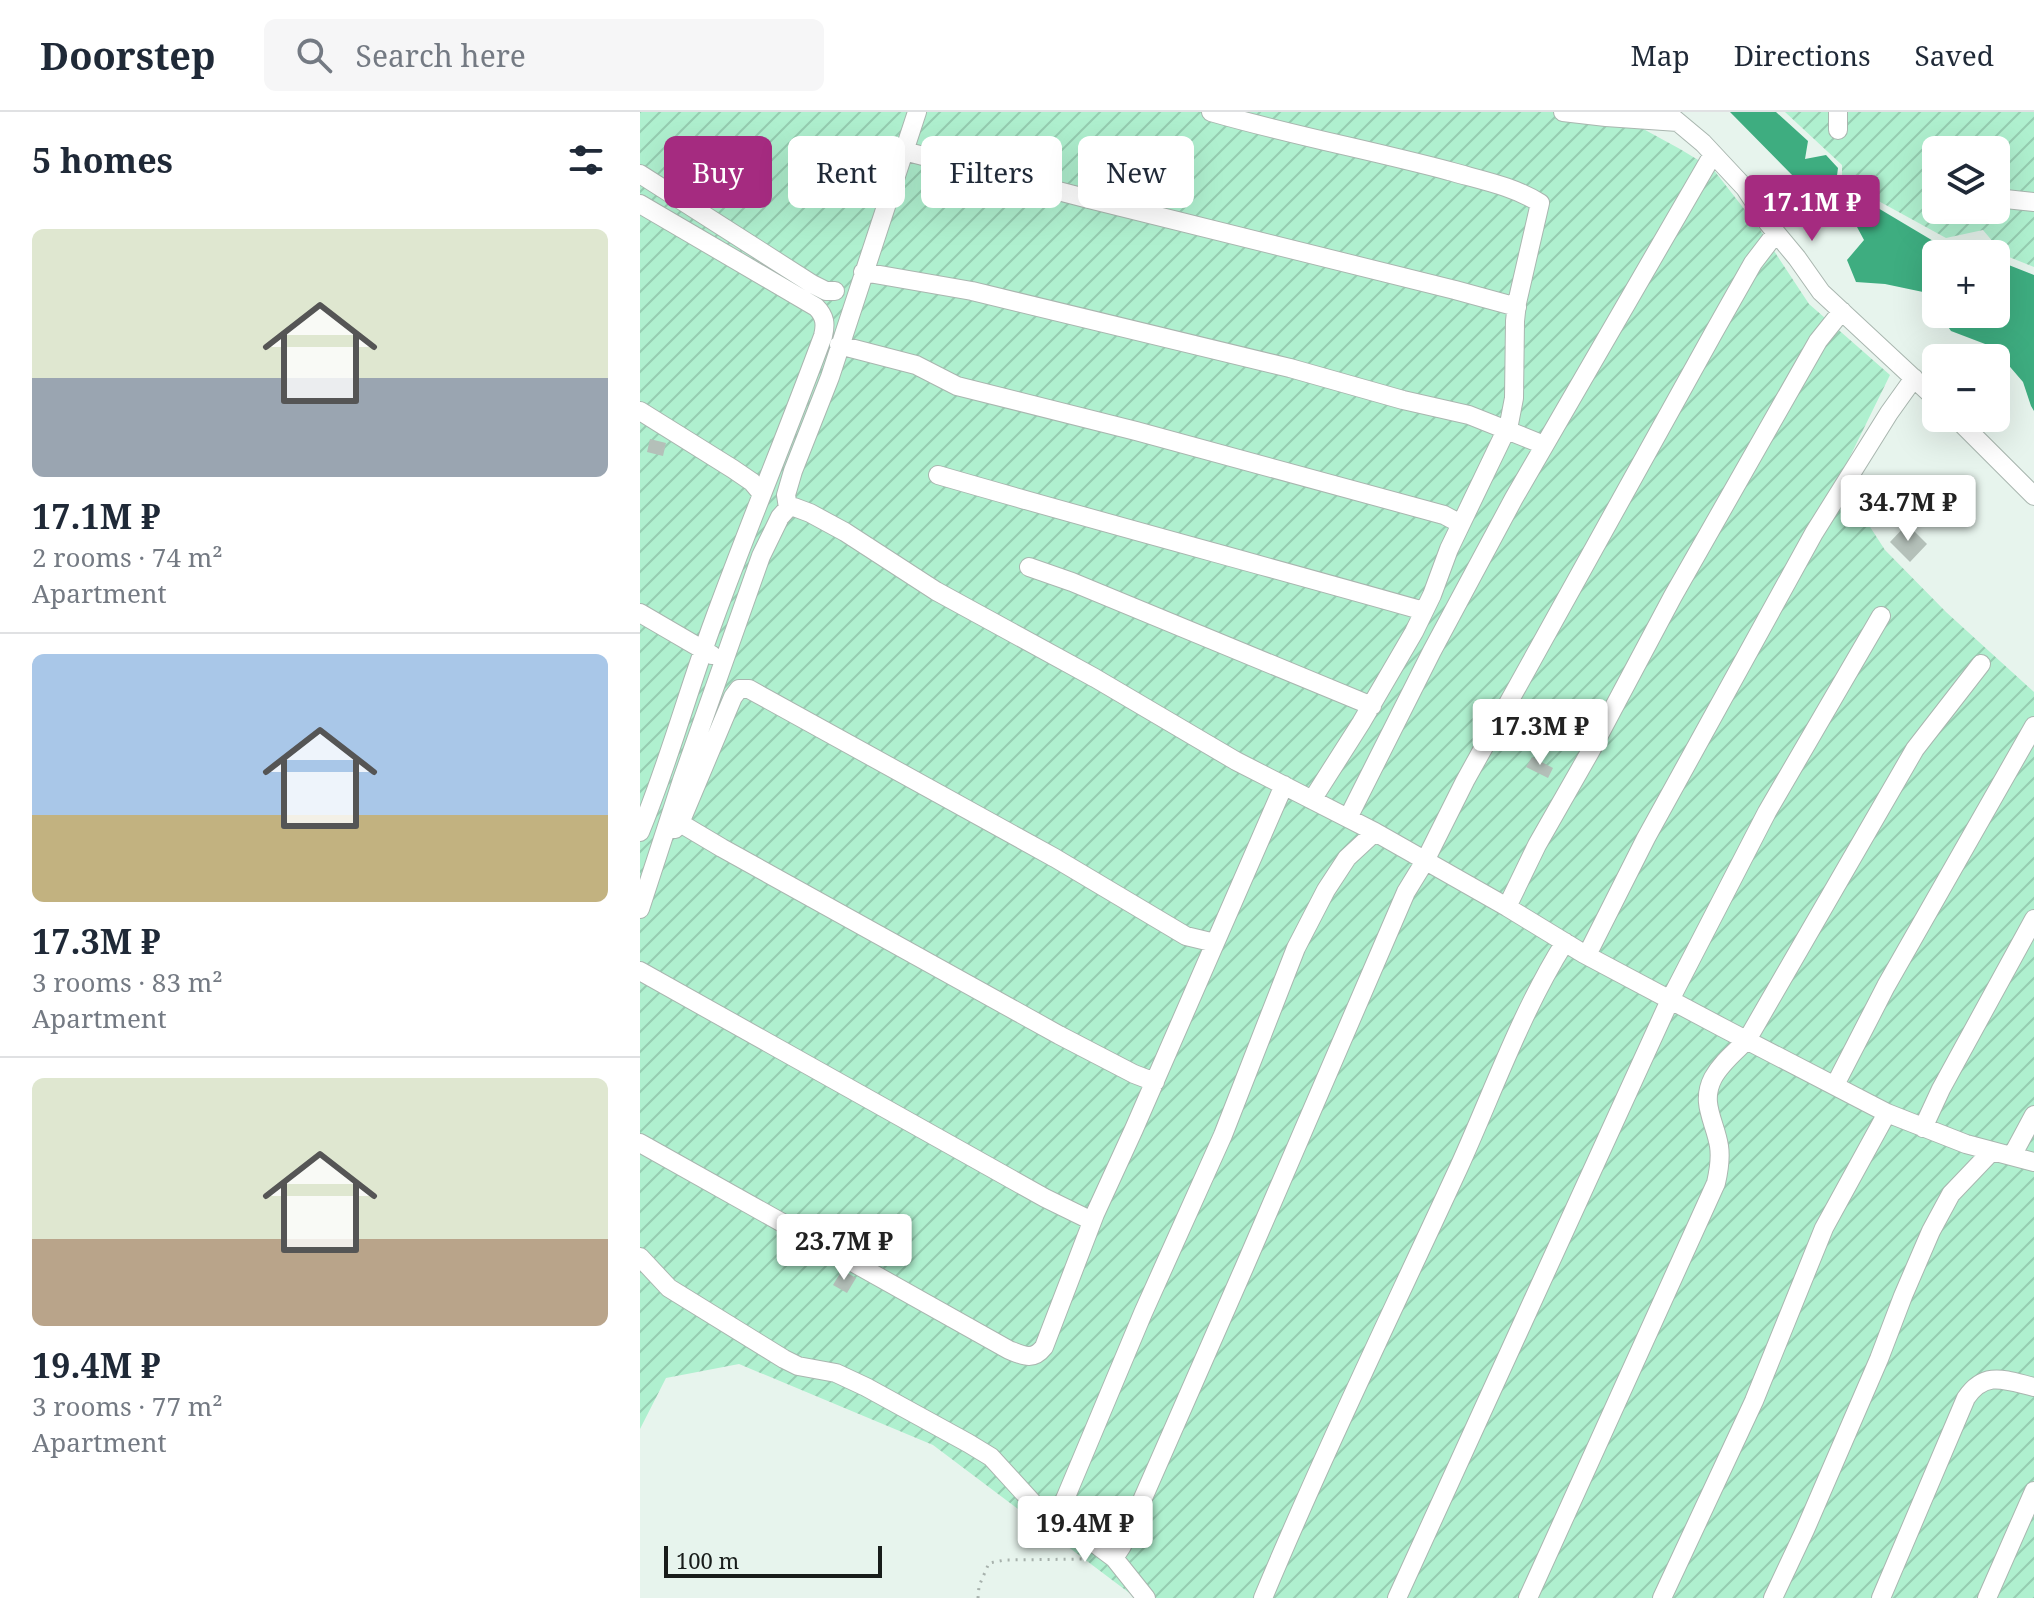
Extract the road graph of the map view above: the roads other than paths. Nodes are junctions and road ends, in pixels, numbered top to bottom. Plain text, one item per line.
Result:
1 (917, 112) edge
2 (1211, 112) edge
3 (1563, 112) edge
4 (1672, 117) edge
5 (905, 148) edge
6 (905, 151) edge
7 (1713, 154) junction
8 (640, 174) edge
9 (2010, 199) edge
10 (2034, 202) edge
11 (640, 204) edge
12 (885, 208) edge
13 (1776, 233) junction
14 (863, 272) junction
15 (835, 291) dead end
16 (1517, 307) junction
17 (1842, 311) junction
18 (839, 345) junction
19 (1914, 378) junction
20 (1922, 386) edge
21 (640, 411) edge
22 (1505, 431) junction
23 (1970, 432) edge
24 (1544, 445) junction
25 (938, 475) dead end
26 (762, 494) junction
27 (2034, 496) edge
28 (788, 508) junction
29 (1461, 524) junction
30 (1029, 567) dead end
31 (1424, 611) junction
32 (640, 613) edge
33 (1881, 616) dead end
34 (704, 651) junction
35 (724, 663) junction
36 (1981, 664) dead end
37 (1372, 706) junction
38 (2034, 726) edge
39 (1284, 785) junction
40 (1312, 800) junction
41 (1348, 818) junction
42 (642, 821) edge
43 (672, 828) junction
44 (1375, 832) junction
45 (1425, 861) junction
46 (1507, 907) junction
47 (640, 909) edge
48 (2034, 919) edge
49 (1565, 942) junction
50 (1215, 943) junction
51 (1587, 955) junction
52 (640, 971) edge
53 (1670, 1000) junction
54 (1747, 1040) junction
55 (1155, 1082) junction
56 (1835, 1085) junction
57 (1887, 1113) junction
58 (2034, 1115) edge
59 (1923, 1128) junction
60 (640, 1143) edge
61 (1992, 1151) junction
62 (2012, 1156) junction
63 (2034, 1162) edge
64 (1092, 1221) junction
65 (640, 1257) edge
66 (2034, 1387) edge
67 (2034, 1491) edge
68 (1068, 1518) junction
69 (1114, 1558) junction
70 (1146, 1598) edge
71 (1263, 1598) edge
72 (1397, 1598) edge
73 (1528, 1598) edge
74 (1662, 1598) edge
75 (1773, 1598) edge
76 (1881, 1598) edge
77 (1987, 1598) edge

1 - 5 street
2 - 16 street
3 - 4 street
4 - 7 street
6 - 16 street
7 - 13 street
7 - 24 street
8 - 15 street
9 - 10 street
11 - 26 street
12 - 14 street
13 - 17 street
13 - 45 street
14 - 18 street
14 - 22 street
16 - 22 street
17 - 19 street
17 - 46 street
18 - 28 street
18 - 29 street
19 - 20 street
19 - 51 street
21 - 26 street
22 - 24 street
22 - 29 street
23 - 27 street
24 - 41 street
25 - 31 street
26 - 34 street
28 - 35 street
28 - 39 street
29 - 31 street
30 - 37 street
31 - 37 street
32 - 34 street
33 - 53 street
34 - 35 street
34 - 42 street
35 - 43 street
36 - 54 street
37 - 40 street
38 - 56 street
39 - 40 street
39 - 50 street
40 - 41 street
41 - 44 street
42 - 43 street
43 - 47 street
43 - 50 street
43 - 55 street
44 - 45 street
44 - 68 street
45 - 46 street
45 - 69 street
46 - 49 street
48 - 59 street
49 - 51 street
49 - 71 street
50 - 55 street
51 - 53 street
52 - 64 street
53 - 54 street
53 - 72 street
54 - 56 street
54 - 73 street
55 - 64 street
56 - 57 street
57 - 59 street
57 - 74 street
58 - 62 street
59 - 61 street
60 - 64 street
61 - 62 street
61 - 75 street
62 - 63 street
65 - 68 street
66 - 76 street
67 - 77 street
68 - 69 street
69 - 70 street

